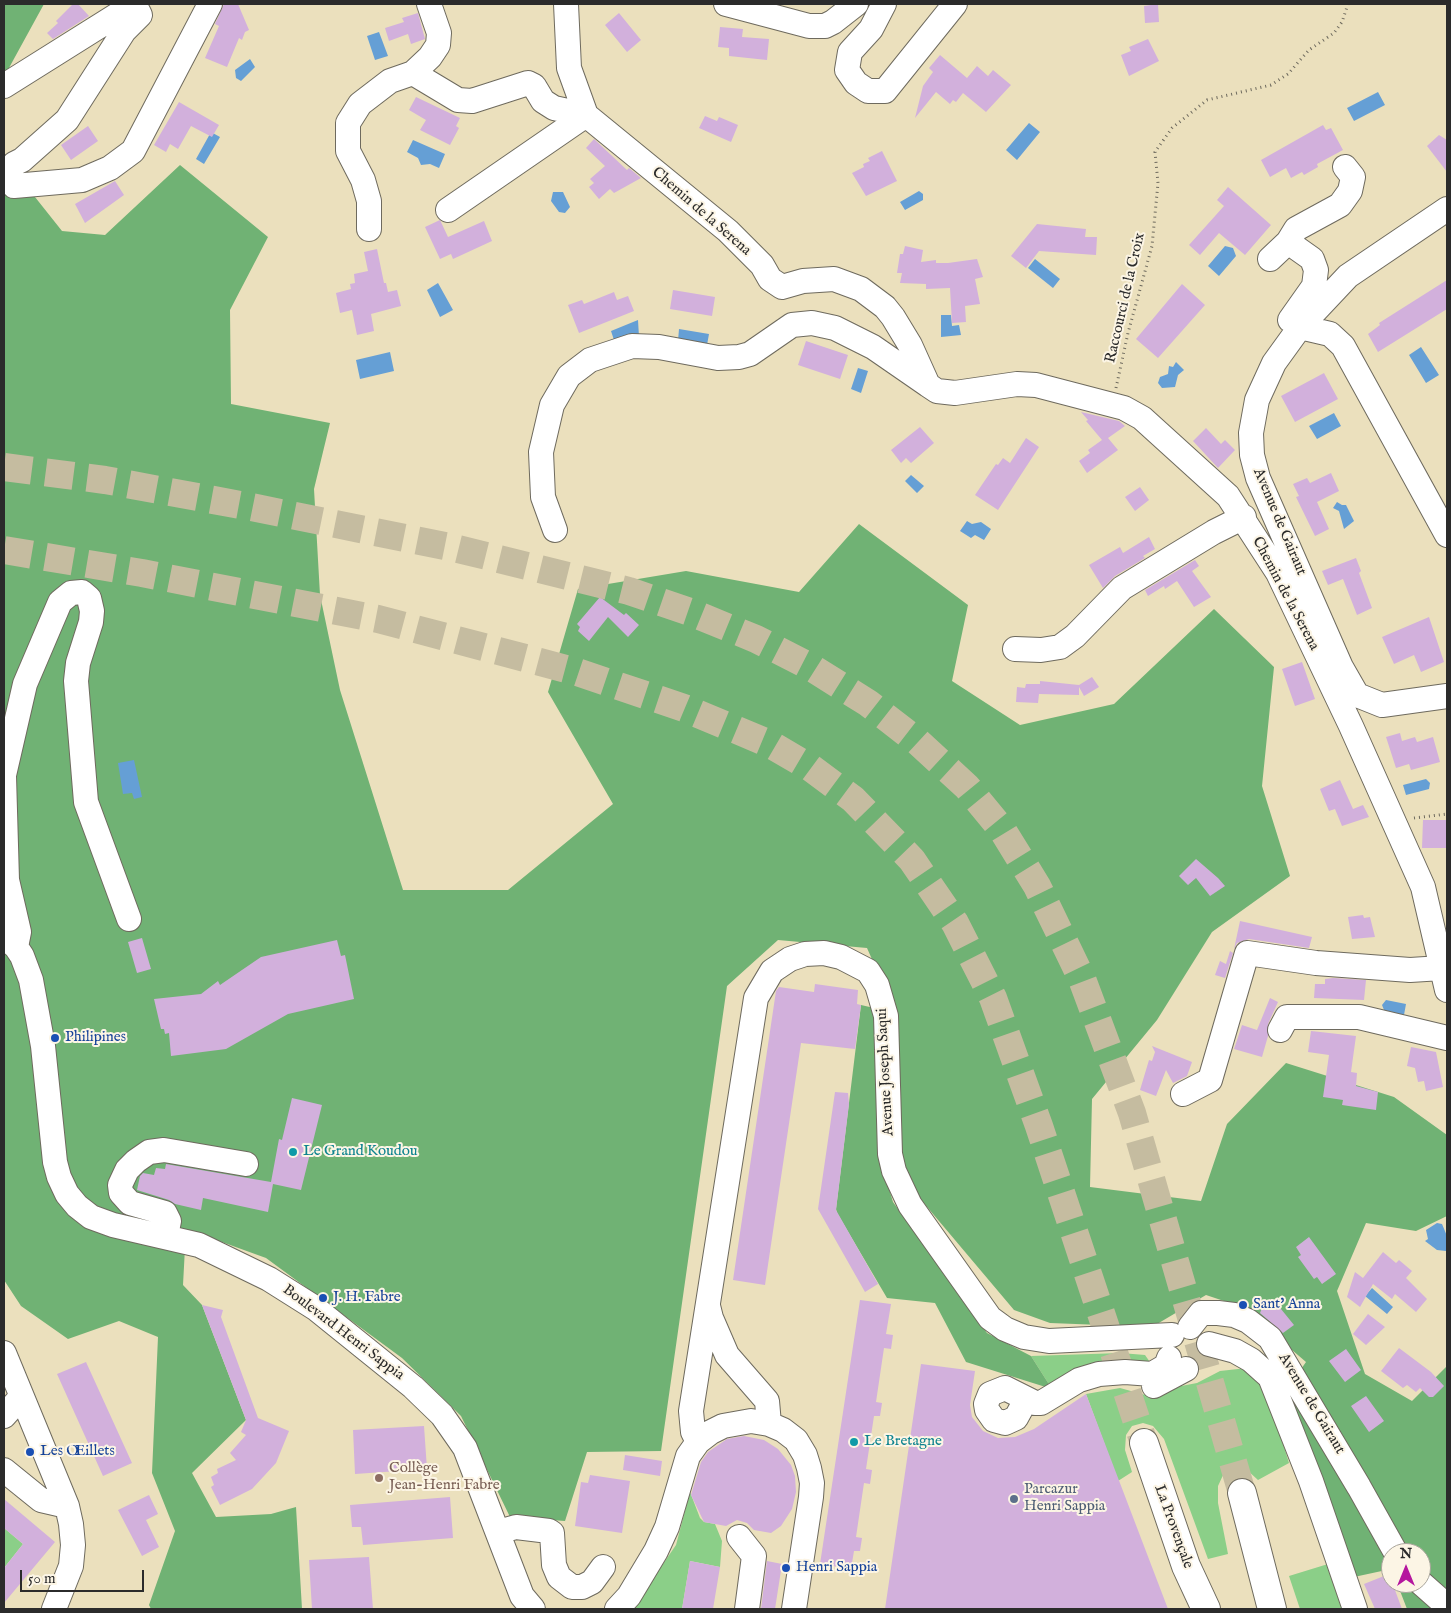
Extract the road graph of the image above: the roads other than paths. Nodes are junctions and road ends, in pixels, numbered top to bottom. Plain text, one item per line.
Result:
1 (210, 4) edge
2 (429, 4) edge
3 (566, 4) edge
4 (726, 4) edge
5 (856, 4) edge
6 (884, 4) edge
7 (955, 4) edge
8 (413, 73) junction
9 (4, 86) edge
10 (586, 115) junction
11 (1345, 167) dead end
12 (1447, 209) edge
13 (448, 210) dead end
14 (369, 229) dead end
15 (1288, 242) junction
16 (1270, 258) dead end
17 (1300, 327) junction
18 (1265, 384) junction
19 (928, 385) junction
20 (1244, 517) junction
21 (555, 530) dead end
22 (1447, 536) edge
23 (1015, 649) dead end
24 (1447, 696) edge
25 (4, 775) edge
26 (129, 919) dead end
27 (10, 942) edge
28 (1445, 979) edge
29 (1280, 1030) dead end
30 (1447, 1038) edge
31 (1183, 1094) dead end
32 (246, 1164) dead end
33 (166, 1236) junction
34 (707, 1302) junction
35 (1186, 1349) junction
36 (4, 1353) edge
37 (21, 1397) junction
38 (976, 1403) dead end
39 (1022, 1407) dead end
40 (4, 1416) edge
41 (769, 1424) junction
42 (698, 1442) junction
43 (1144, 1443) tunnel mouth
44 (4, 1470) edge
45 (1242, 1494) tunnel mouth
46 (67, 1506) junction
47 (498, 1532) junction
48 (739, 1537) dead end
49 (1391, 1543) edge
50 (1186, 1566) junction
51 (603, 1568) dead end
52 (1431, 1592) edge
53 (1447, 1606) edge
54 (54, 1609) edge
55 (533, 1609) edge
56 (617, 1609) edge
57 (747, 1609) edge
58 (794, 1609) edge
59 (1197, 1609) edge
60 (1206, 1609) edge
61 (1272, 1609) edge
62 (1356, 1609) edge

1 - 9 street
2 - 8 street
3 - 10 street
4 - 5 street
6 - 7 street
8 - 10 street
8 - 14 street
10 - 13 street
10 - 19 street, Chemin de la Serena
11 - 15 street
12 - 17 street, Avenue de Gairaut
15 - 16 street
15 - 18 street
17 - 18 street, Avenue de Gairaut
17 - 22 street
18 - 24 street, Avenue de Gairaut
19 - 20 street, Chemin de la Serena
19 - 21 street
20 - 23 street
20 - 28 street, Chemin de la Serena
25 - 26 street
25 - 27 street
27 - 33 street, Boulevard Henri Sappia
28 - 31 street
29 - 30 street
32 - 33 street
33 - 47 street, Boulevard Henri Sappia
34 - 35 street, Avenue Joseph Saqui
34 - 41 street
34 - 42 street, Avenue Joseph Saqui
35 - 38 street
35 - 39 street
35 - 49 street, Avenue de Gairaut
35 - 62 street, Avenue de Gairaut
36 - 37 street
37 - 40 street
37 - 46 street
41 - 42 street
41 - 58 street
42 - 56 street
43 - 50 highway, La Provençale
44 - 46 street
45 - 61 highway
46 - 54 street
47 - 51 street
47 - 55 street, Boulevard Henri Sappia
48 - 57 street
50 - 59 highway
50 - 60 highway, La Provençale
52 - 53 street

